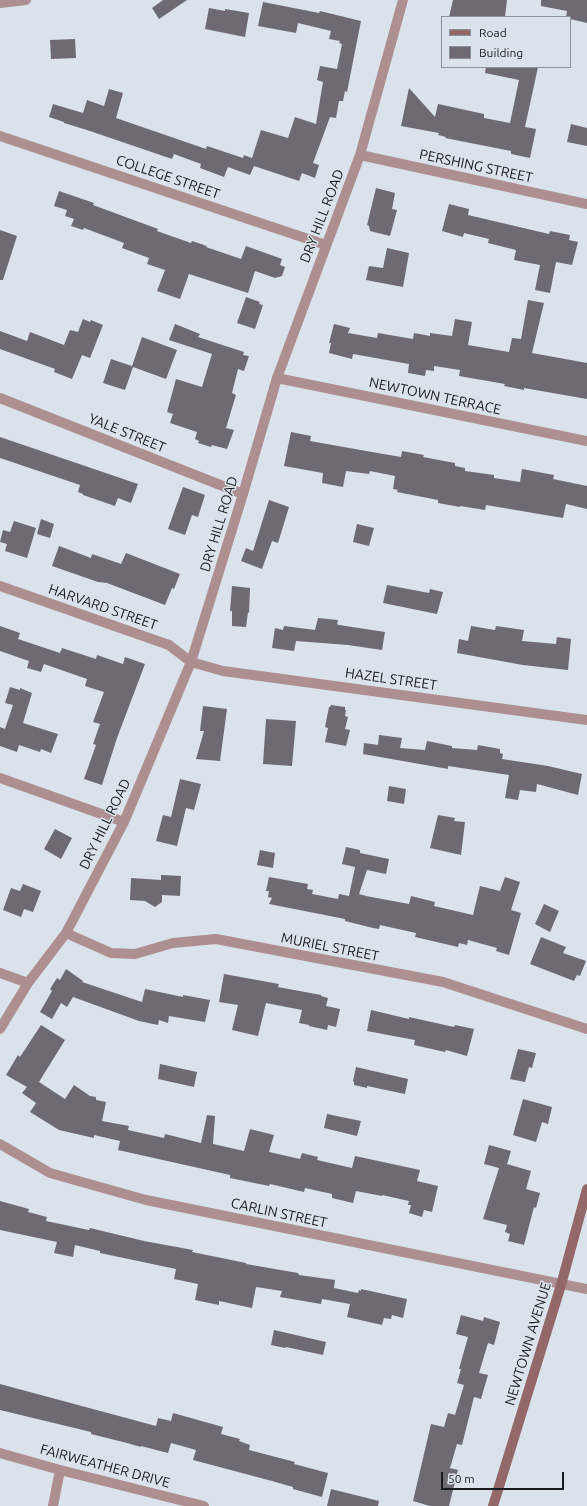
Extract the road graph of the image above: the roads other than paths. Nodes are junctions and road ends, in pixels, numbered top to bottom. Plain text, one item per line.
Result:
1 (26, 0) edge
2 (403, 0) edge
3 (0, 3) edge
4 (0, 136) edge
5 (360, 155) junction
6 (587, 204) edge
7 (326, 245) junction
8 (277, 378) junction
9 (0, 398) edge
10 (587, 441) edge
11 (243, 494) junction
12 (0, 586) edge
13 (191, 662) junction
14 (587, 720) edge
15 (0, 778) edge
16 (124, 822) junction
17 (66, 934) junction
18 (0, 973) edge
19 (28, 983) junction
20 (0, 1029) edge
21 (587, 1029) edge
22 (0, 1144) edge
23 (587, 1189) edge
24 (561, 1285) junction
25 (587, 1289) edge
26 (0, 1453) edge
27 (60, 1470) junction
28 (53, 1506) edge
29 (204, 1506) edge
30 (492, 1506) edge

1 - 3 street
2 - 5 street, DRY HILL ROAD
4 - 7 street, COLLEGE STREET
5 - 6 street, PERSHING STREET
5 - 7 street, DRY HILL ROAD
7 - 8 street, DRY HILL ROAD
8 - 10 street, NEWTOWN TERRACE
8 - 11 street, DRY HILL ROAD
9 - 11 street, YALE STREET
11 - 13 street, DRY HILL ROAD
12 - 13 street, HARVARD STREET
13 - 14 street, HAZEL STREET
13 - 16 street, DRY HILL ROAD
15 - 16 street
16 - 17 street, DRY HILL ROAD
17 - 19 street, DRY HILL ROAD
17 - 21 street, MURIEL STREET
18 - 19 street
19 - 20 street, DRY HILL ROAD
22 - 24 street, CARLIN STREET
23 - 24 main road, NEWTOWN AVENUE
24 - 25 street, CARLIN STREET
24 - 30 main road, NEWTOWN AVENUE
26 - 27 street, FAIRWEATHER DRIVE
27 - 28 street
27 - 29 street, FAIRWEATHER DRIVE

